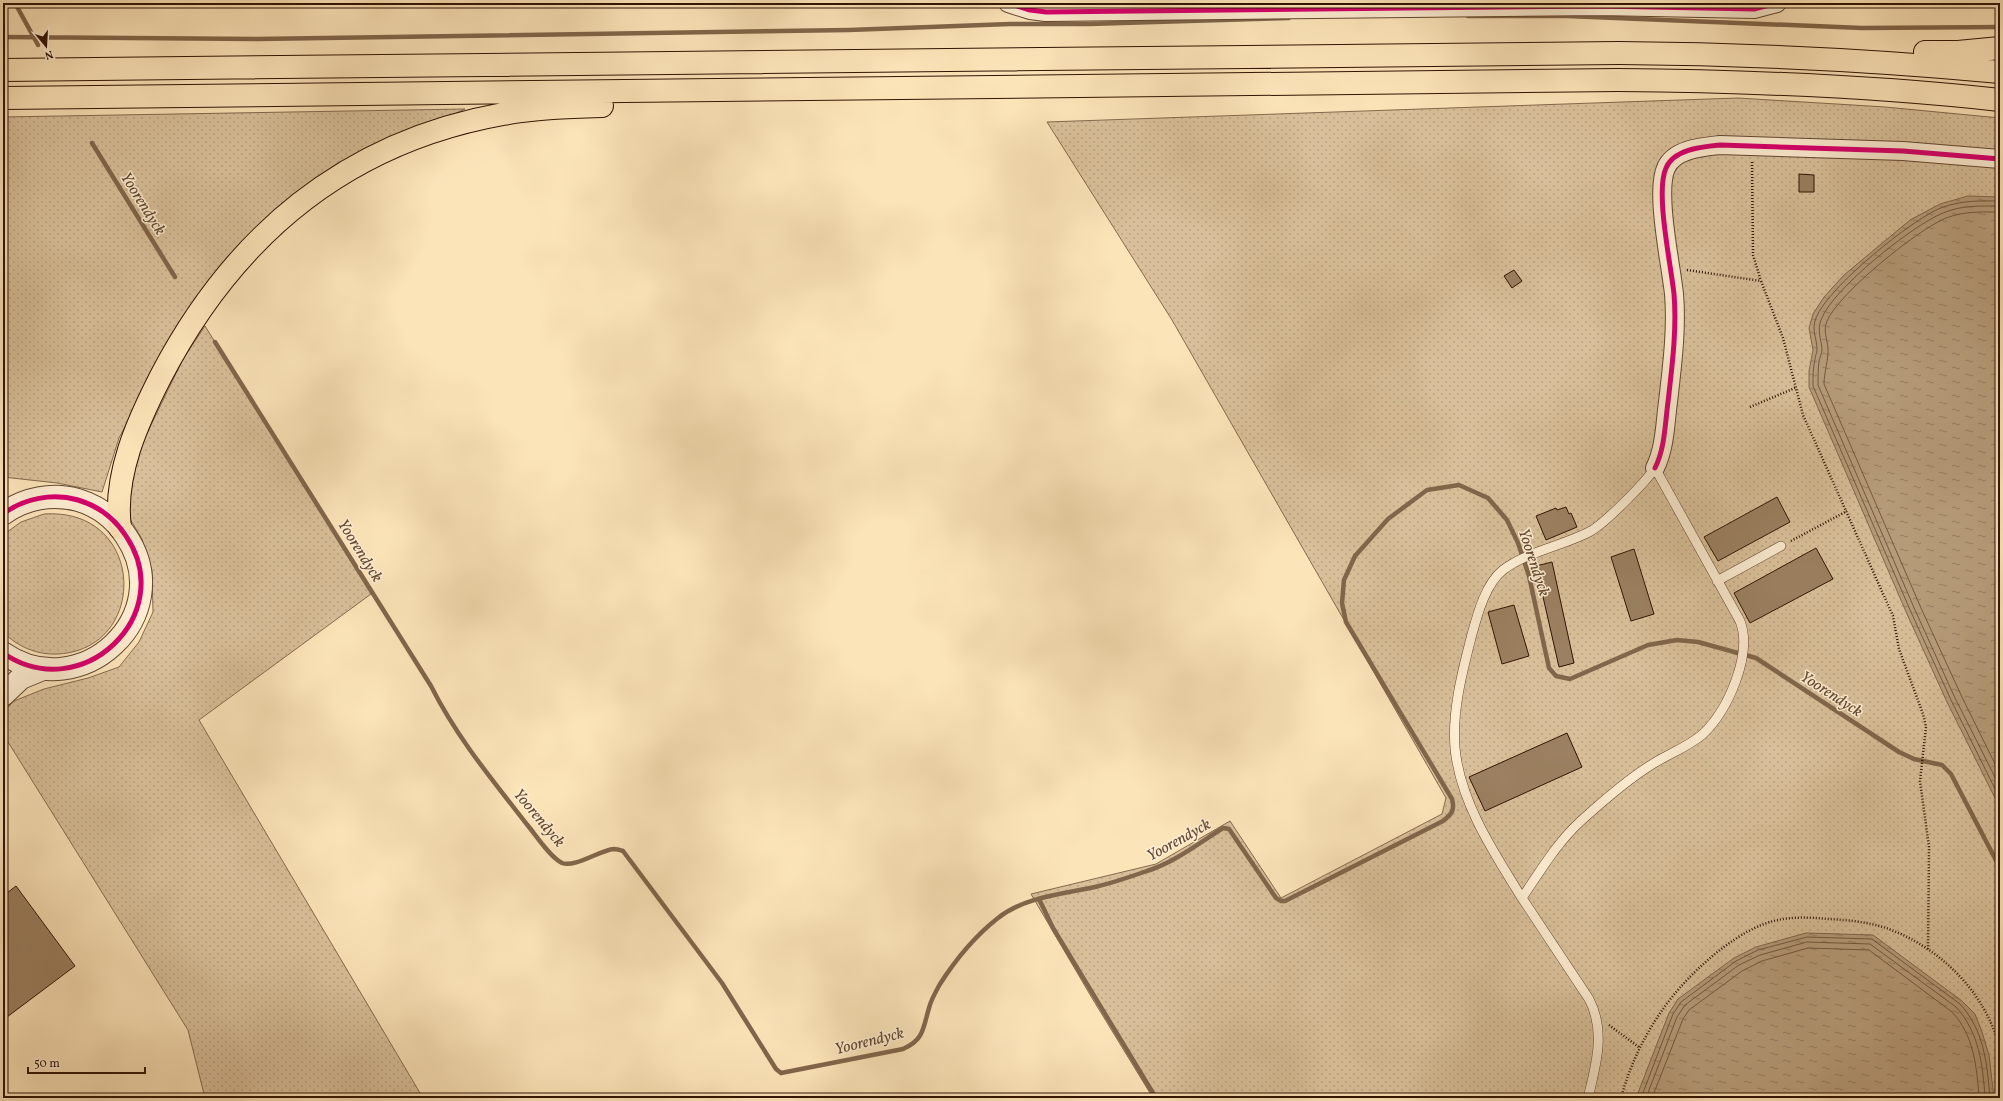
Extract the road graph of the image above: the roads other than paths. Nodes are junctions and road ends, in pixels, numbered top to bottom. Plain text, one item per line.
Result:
1 (1008, 3) edge
2 (1777, 3) edge
3 (2000, 48) edge
4 (1799, 57) junction
5 (3, 62) edge
6 (119, 69) junction
7 (3, 70) edge
8 (2000, 72) edge
9 (810, 89) junction
10 (3, 98) edge
11 (2000, 100) edge
12 (2000, 159) edge
13 (1655, 468) junction
14 (3, 495) edge
15 (30, 500) junction
16 (3, 514) edge
17 (120, 528) junction
18 (1782, 546) road end
19 (1717, 581) junction
20 (3, 653) edge
21 (43, 669) junction
22 (3, 695) edge
23 (1522, 898) junction
24 (1588, 1098) edge

1 - 2 street
3 - 4 highway
4 - 6 highway
4 - 8 highway
5 - 6 highway
6 - 7 highway
9 - 10 highway
9 - 11 highway
9 - 17 highway
12 - 13 street
13 - 19 lane
13 - 23 lane
14 - 15 street
15 - 16 street
15 - 17 street
17 - 21 street
18 - 19 lane
19 - 23 lane
20 - 21 street
21 - 22 street
23 - 24 lane

